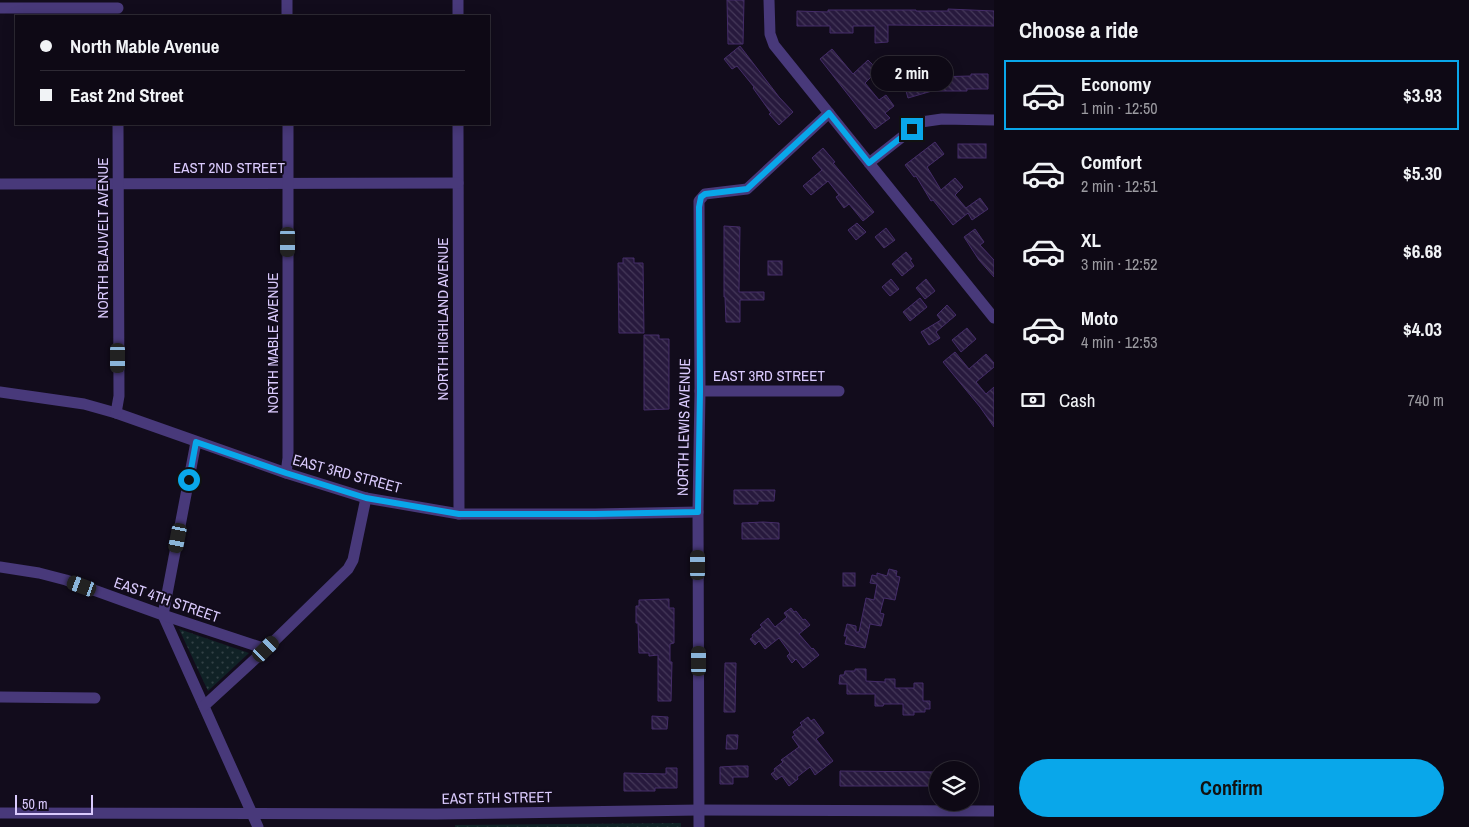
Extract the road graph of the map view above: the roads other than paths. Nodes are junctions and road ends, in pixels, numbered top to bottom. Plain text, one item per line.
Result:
1 (287, 0) edge
2 (458, 0) edge
3 (769, 0) edge
4 (0, 8) edge
5 (118, 8) edge
6 (287, 15) edge
7 (458, 15) edge
8 (829, 113) junction
9 (994, 120) edge
10 (118, 125) edge
11 (288, 125) edge
12 (458, 125) edge
13 (869, 163) junction
14 (118, 183) junction
15 (288, 183) junction
16 (458, 183) junction
17 (0, 184) edge
18 (994, 318) edge
19 (700, 391) junction
20 (0, 392) edge
21 (839, 392) dead end
22 (116, 413) junction
23 (196, 442) junction
24 (286, 473) junction
25 (366, 498) junction
26 (698, 512) junction
27 (459, 514) junction
28 (0, 567) edge
29 (163, 615) junction
30 (266, 649) junction
31 (0, 698) edge
32 (95, 698) dead end
33 (204, 706) junction
34 (699, 810) junction
35 (994, 810) edge
36 (0, 812) edge
37 (252, 813) junction
38 (258, 827) edge
39 (699, 827) edge

1 - 6 street
2 - 7 street
3 - 8 street
4 - 5 street
8 - 13 street
8 - 19 street, NORTH LEWIS AVENUE
9 - 13 street
10 - 14 street, NORTH BLAUVELT AVENUE
11 - 15 street, NORTH MABLE AVENUE
12 - 16 street, NORTH HIGHLAND AVENUE
13 - 18 street
14 - 15 street, EAST 2ND STREET
14 - 17 street, EAST 2ND STREET
14 - 22 street, NORTH BLAUVELT AVENUE
15 - 16 street, EAST 2ND STREET
15 - 24 street, NORTH MABLE AVENUE
16 - 27 street, NORTH HIGHLAND AVENUE
19 - 21 street, EAST 3RD STREET
19 - 26 street, NORTH LEWIS AVENUE
20 - 22 street, EAST 3RD STREET
22 - 23 street, EAST 3RD STREET
23 - 24 street, EAST 3RD STREET
23 - 29 street
24 - 25 street, EAST 3RD STREET
25 - 27 street, EAST 3RD STREET
25 - 30 street
26 - 27 street, EAST 3RD STREET
26 - 34 street, NORTH LEWIS AVENUE
28 - 29 street, EAST 4TH STREET
29 - 30 street, EAST 4TH STREET
29 - 33 street
30 - 33 street
31 - 32 street
33 - 37 street
34 - 35 street, EAST 5TH STREET
34 - 37 street, EAST 5TH STREET
34 - 39 street, NORTH LEWIS AVENUE
36 - 37 street, EAST 5TH STREET
37 - 38 street

